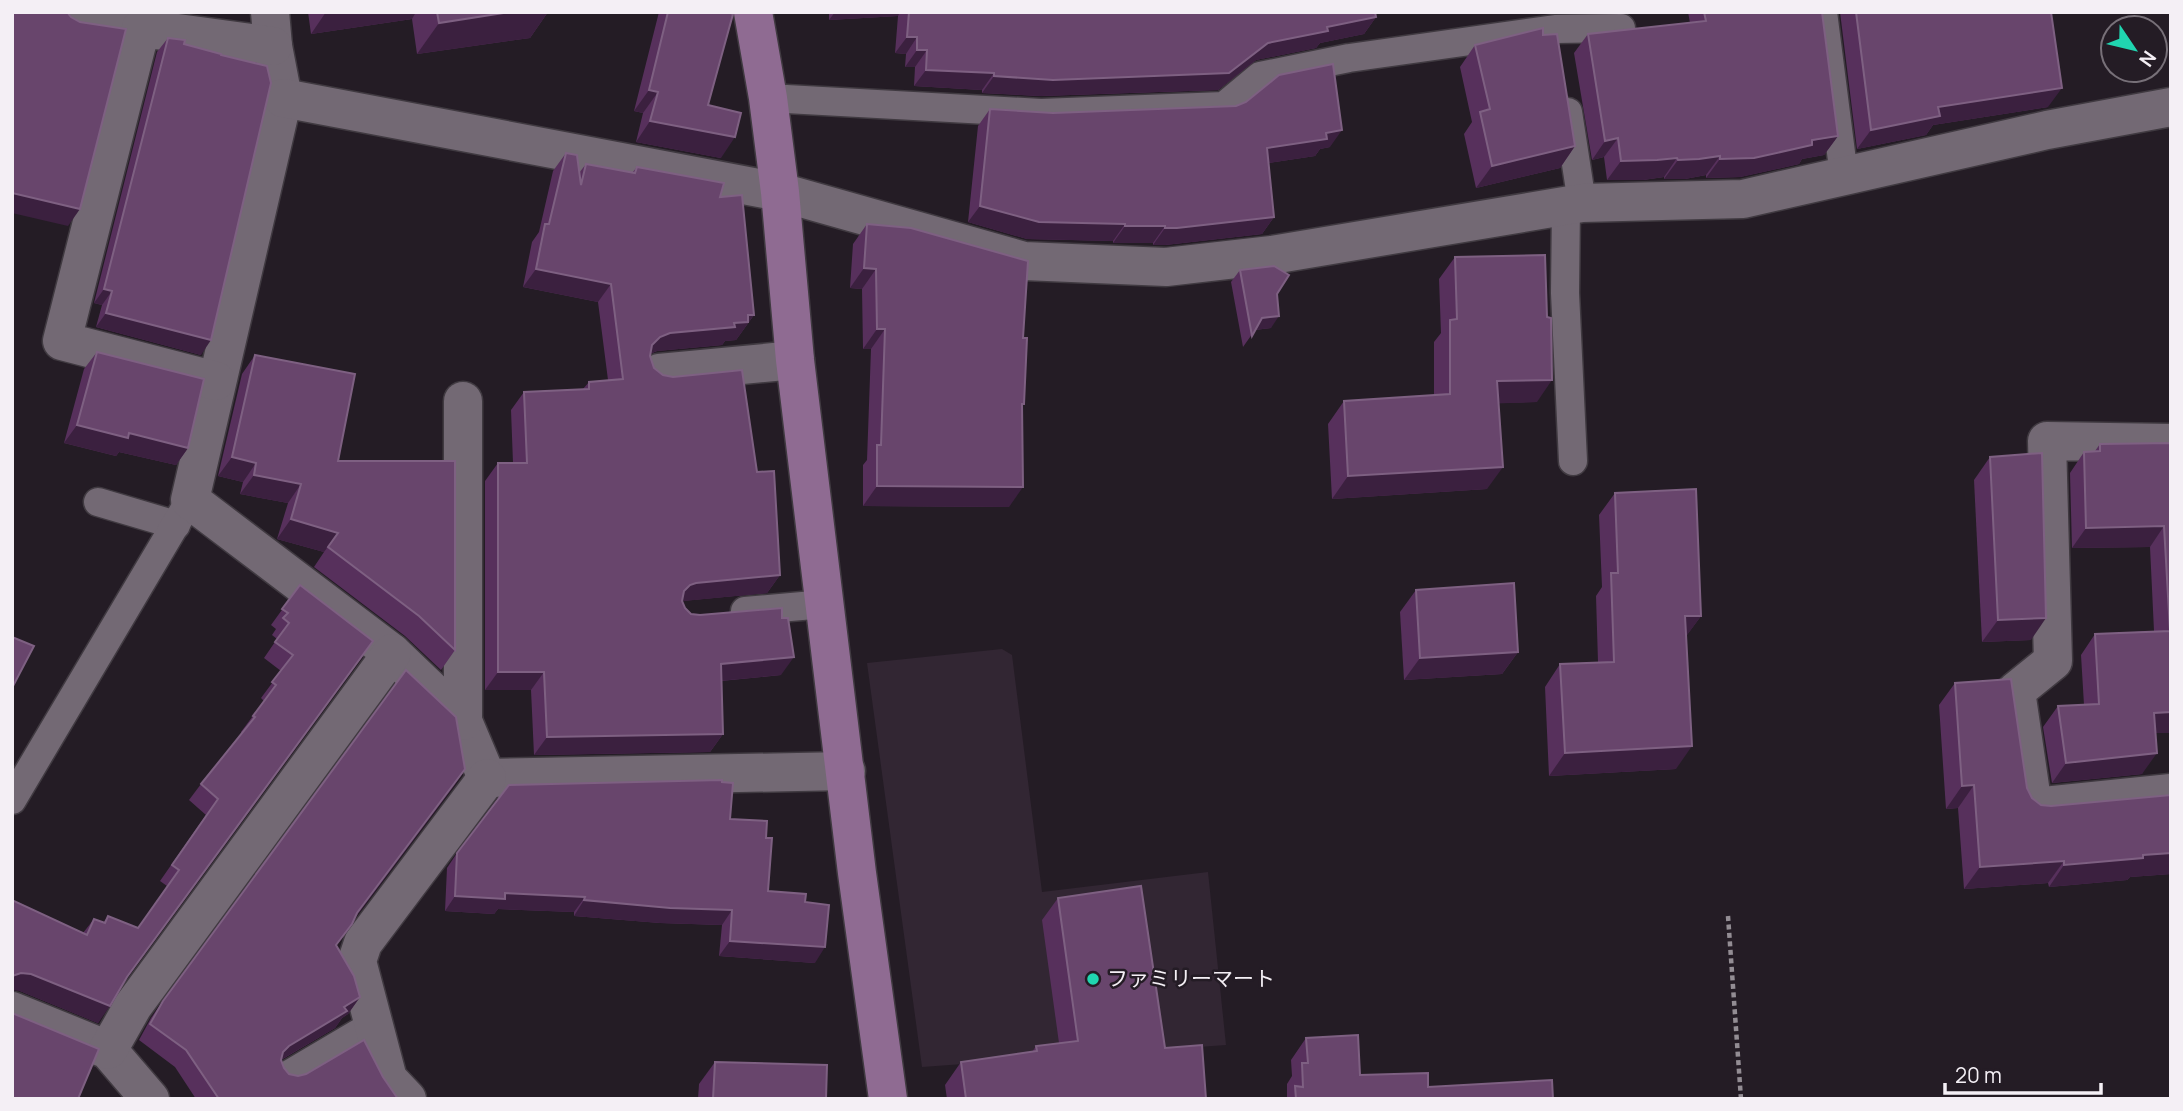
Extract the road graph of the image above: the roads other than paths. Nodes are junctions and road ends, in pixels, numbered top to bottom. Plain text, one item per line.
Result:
1 (753, 12) edge
2 (1823, 12) edge
3 (72, 17) edge
4 (141, 28) junction
5 (1620, 28) edge
6 (272, 29) edge
7 (1557, 45) edge
8 (283, 98) junction
9 (768, 98) junction
10 (2171, 107) edge
11 (1844, 176) junction
12 (780, 192) junction
13 (1574, 204) junction
14 (794, 360) junction
15 (659, 373) edge
16 (216, 382) junction
17 (463, 401) dead end
18 (2171, 443) edge
19 (1573, 461) dead end
20 (98, 502) dead end
21 (183, 512) junction
22 (825, 604) junction
23 (714, 614) edge
24 (392, 653) junction
25 (463, 720) junction
26 (846, 771) junction
27 (487, 778) junction
28 (2171, 793) edge
29 (12, 800) edge
30 (12, 1011) edge
31 (374, 1024) junction
32 (108, 1050) junction
33 (286, 1076) edge
34 (150, 1099) edge
35 (407, 1099) edge
36 (888, 1099) edge

1 - 9 street
2 - 11 lane
3 - 4 street
4 - 6 street
4 - 16 street
5 - 7 lane
6 - 8 street
7 - 9 lane
7 - 13 lane
8 - 12 street
8 - 16 street
9 - 12 street
10 - 11 street
11 - 13 street
12 - 13 street
12 - 14 street
13 - 19 lane
14 - 15 street
14 - 22 street
16 - 21 street
17 - 25 street
18 - 28 street
20 - 21 lane
21 - 24 street
21 - 29 lane
22 - 23 lane
22 - 26 street
24 - 25 street
24 - 32 street
25 - 27 street
26 - 27 street
26 - 36 street
27 - 31 street
30 - 32 street
31 - 33 lane
31 - 35 street
32 - 34 street

